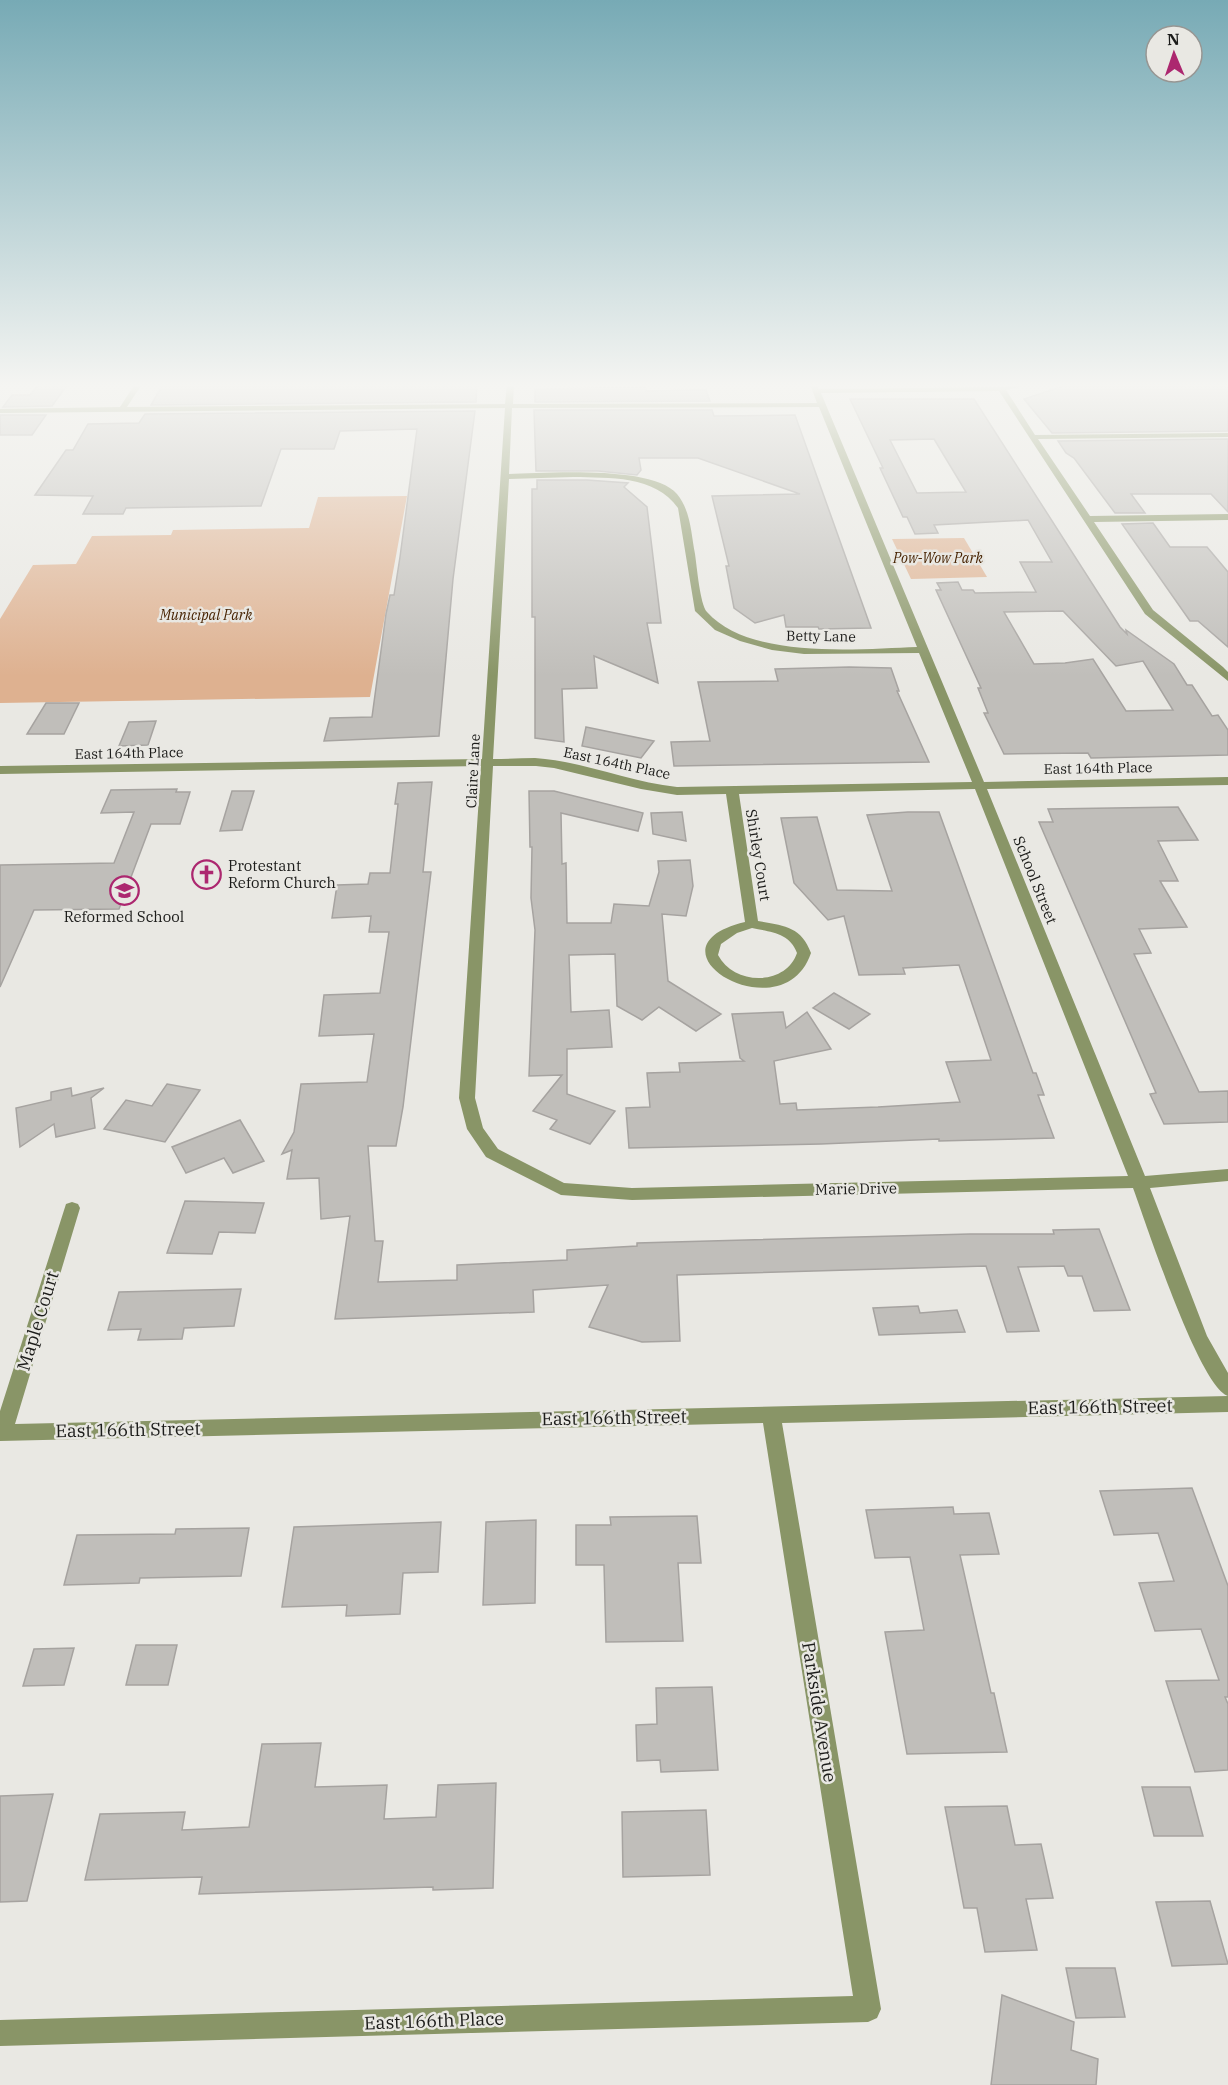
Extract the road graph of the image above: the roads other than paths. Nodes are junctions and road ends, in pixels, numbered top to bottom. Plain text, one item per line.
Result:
1 (504, 481) edge
2 (638, 481) edge
3 (853, 481) edge
4 (1063, 481) edge
5 (1228, 517) edge
6 (1089, 519) junction
7 (922, 650) junction
8 (1228, 678) edge
9 (489, 762) junction
10 (0, 770) edge
11 (1228, 781) edge
12 (979, 785) junction
13 (732, 790) junction
14 (752, 924) junction
15 (492, 1153) joint
16 (1228, 1175) edge
17 (1139, 1182) junction
18 (72, 1208) dead end
19 (1228, 1388) edge
20 (1228, 1404) edge
21 (771, 1414) junction
22 (1, 1433) edge
23 (868, 2010) joint
24 (1, 2038) edge

1 - 9 street, Claire Lane
2 - 7 street, Betty Lane
3 - 7 street, School Street
4 - 6 street
5 - 6 street
6 - 8 street
7 - 12 street, School Street
9 - 10 street, East 164th Place
9 - 13 street, East 164th Place
9 - 15 street, Claire Lane
11 - 12 street, East 164th Place
12 - 13 street, East 164th Place
12 - 17 street, School Street
13 - 14 street, Shirley Court
14 - 14 street, Shirley Court
15 - 17 street, Marie Drive
16 - 17 street, Marie Drive
17 - 19 street, School Street
18 - 22 street, Maple Court
20 - 21 street, East 166th Street
21 - 22 street, East 166th Street
21 - 23 street, Parkside Avenue
23 - 24 street, East 166th Place

